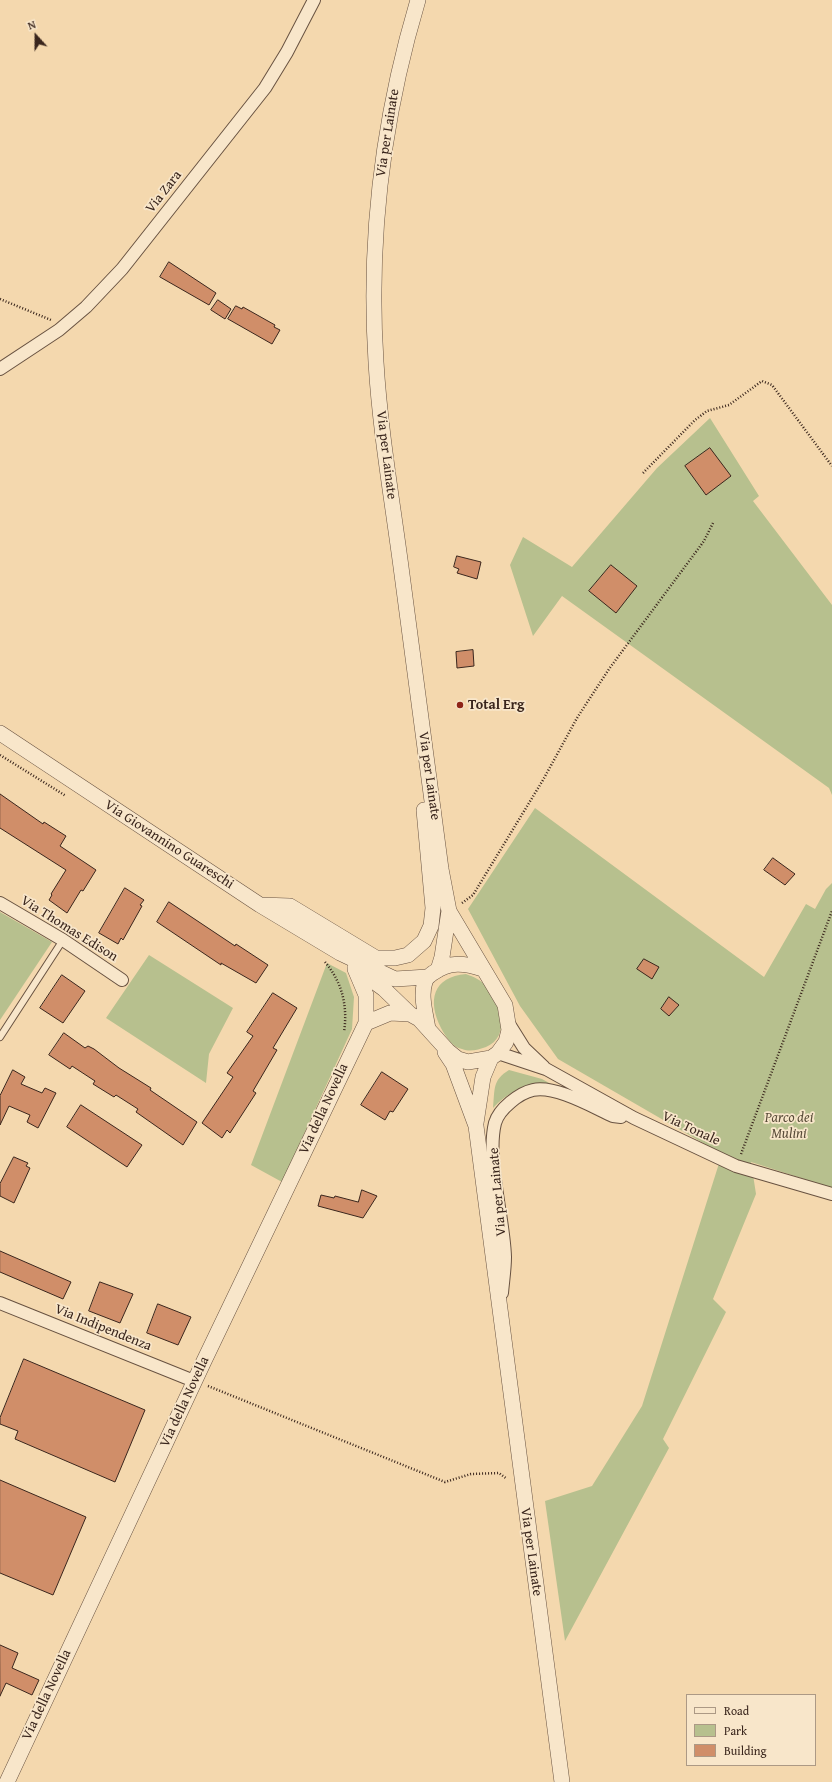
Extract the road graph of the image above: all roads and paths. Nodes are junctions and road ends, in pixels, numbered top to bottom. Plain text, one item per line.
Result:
1 (314, 0) edge
2 (418, 0) edge
3 (0, 299) edge
4 (64, 325) junction
5 (0, 369) edge
6 (832, 466) edge
7 (643, 472) dead end
8 (713, 523) dead end
9 (423, 731) junction
10 (0, 733) edge
11 (0, 755) edge
12 (67, 797) dead end
13 (0, 903) edge
14 (260, 905) junction
15 (449, 910) junction
16 (832, 911) edge
17 (64, 940) junction
18 (340, 953) junction
19 (320, 956) dead end
20 (355, 969) junction
21 (483, 969) junction
22 (433, 973) junction
23 (122, 980) dead end
24 (389, 984) junction
25 (410, 1014) junction
26 (366, 1015) junction
27 (509, 1024) junction
28 (428, 1029) junction
29 (344, 1034) dead end
30 (0, 1037) edge
31 (438, 1041) junction
32 (494, 1056) junction
33 (546, 1069) junction
34 (634, 1118) junction
35 (476, 1126) junction
36 (736, 1166) junction
37 (832, 1194) edge
38 (0, 1303) edge
39 (501, 1322) junction
40 (194, 1381) junction
41 (523, 1490) junction
42 (7, 1782) edge
43 (562, 1782) edge

1 - 4 street, Via Zara
2 - 9 street, Via per Lainate
3 - 4 path
4 - 5 street, Via Zara
6 - 7 path
8 - 15 path
9 - 14 street
9 - 15 street, Via per Lainate
10 - 14 street, Via Giovannino Guareschi
11 - 12 path
13 - 17 street, Via Thomas Edison
14 - 18 street, Via Giovannino Guareschi
15 - 21 street, Via per Lainate
15 - 22 street, Via per Lainate
16 - 36 path
17 - 23 street, Via Thomas Edison
17 - 30 lane
18 - 20 street
18 - 24 street
19 - 29 path
20 - 24 street
20 - 26 street
21 - 22 street
21 - 27 street
22 - 24 street
22 - 28 street
24 - 25 street, Via per Lainate
24 - 26 street, Via della Novella
25 - 26 street
25 - 28 street, Via per Lainate
26 - 40 street, Via della Novella
27 - 32 street
27 - 33 street
28 - 31 street, Via per Lainate
31 - 32 street, Via per Lainate
31 - 35 street, Via per Lainate
32 - 33 street
32 - 35 street, Via per Lainate
33 - 34 street, Via Tonale
34 - 36 street, Via Tonale
34 - 39 street, Via per Lainate
35 - 39 street, Via per Lainate
36 - 37 street, Via Tonale
38 - 40 street, Via Indipendenza
39 - 41 street, Via per Lainate
40 - 41 path
40 - 42 street, Via della Novella
41 - 43 street, Via per Lainate

